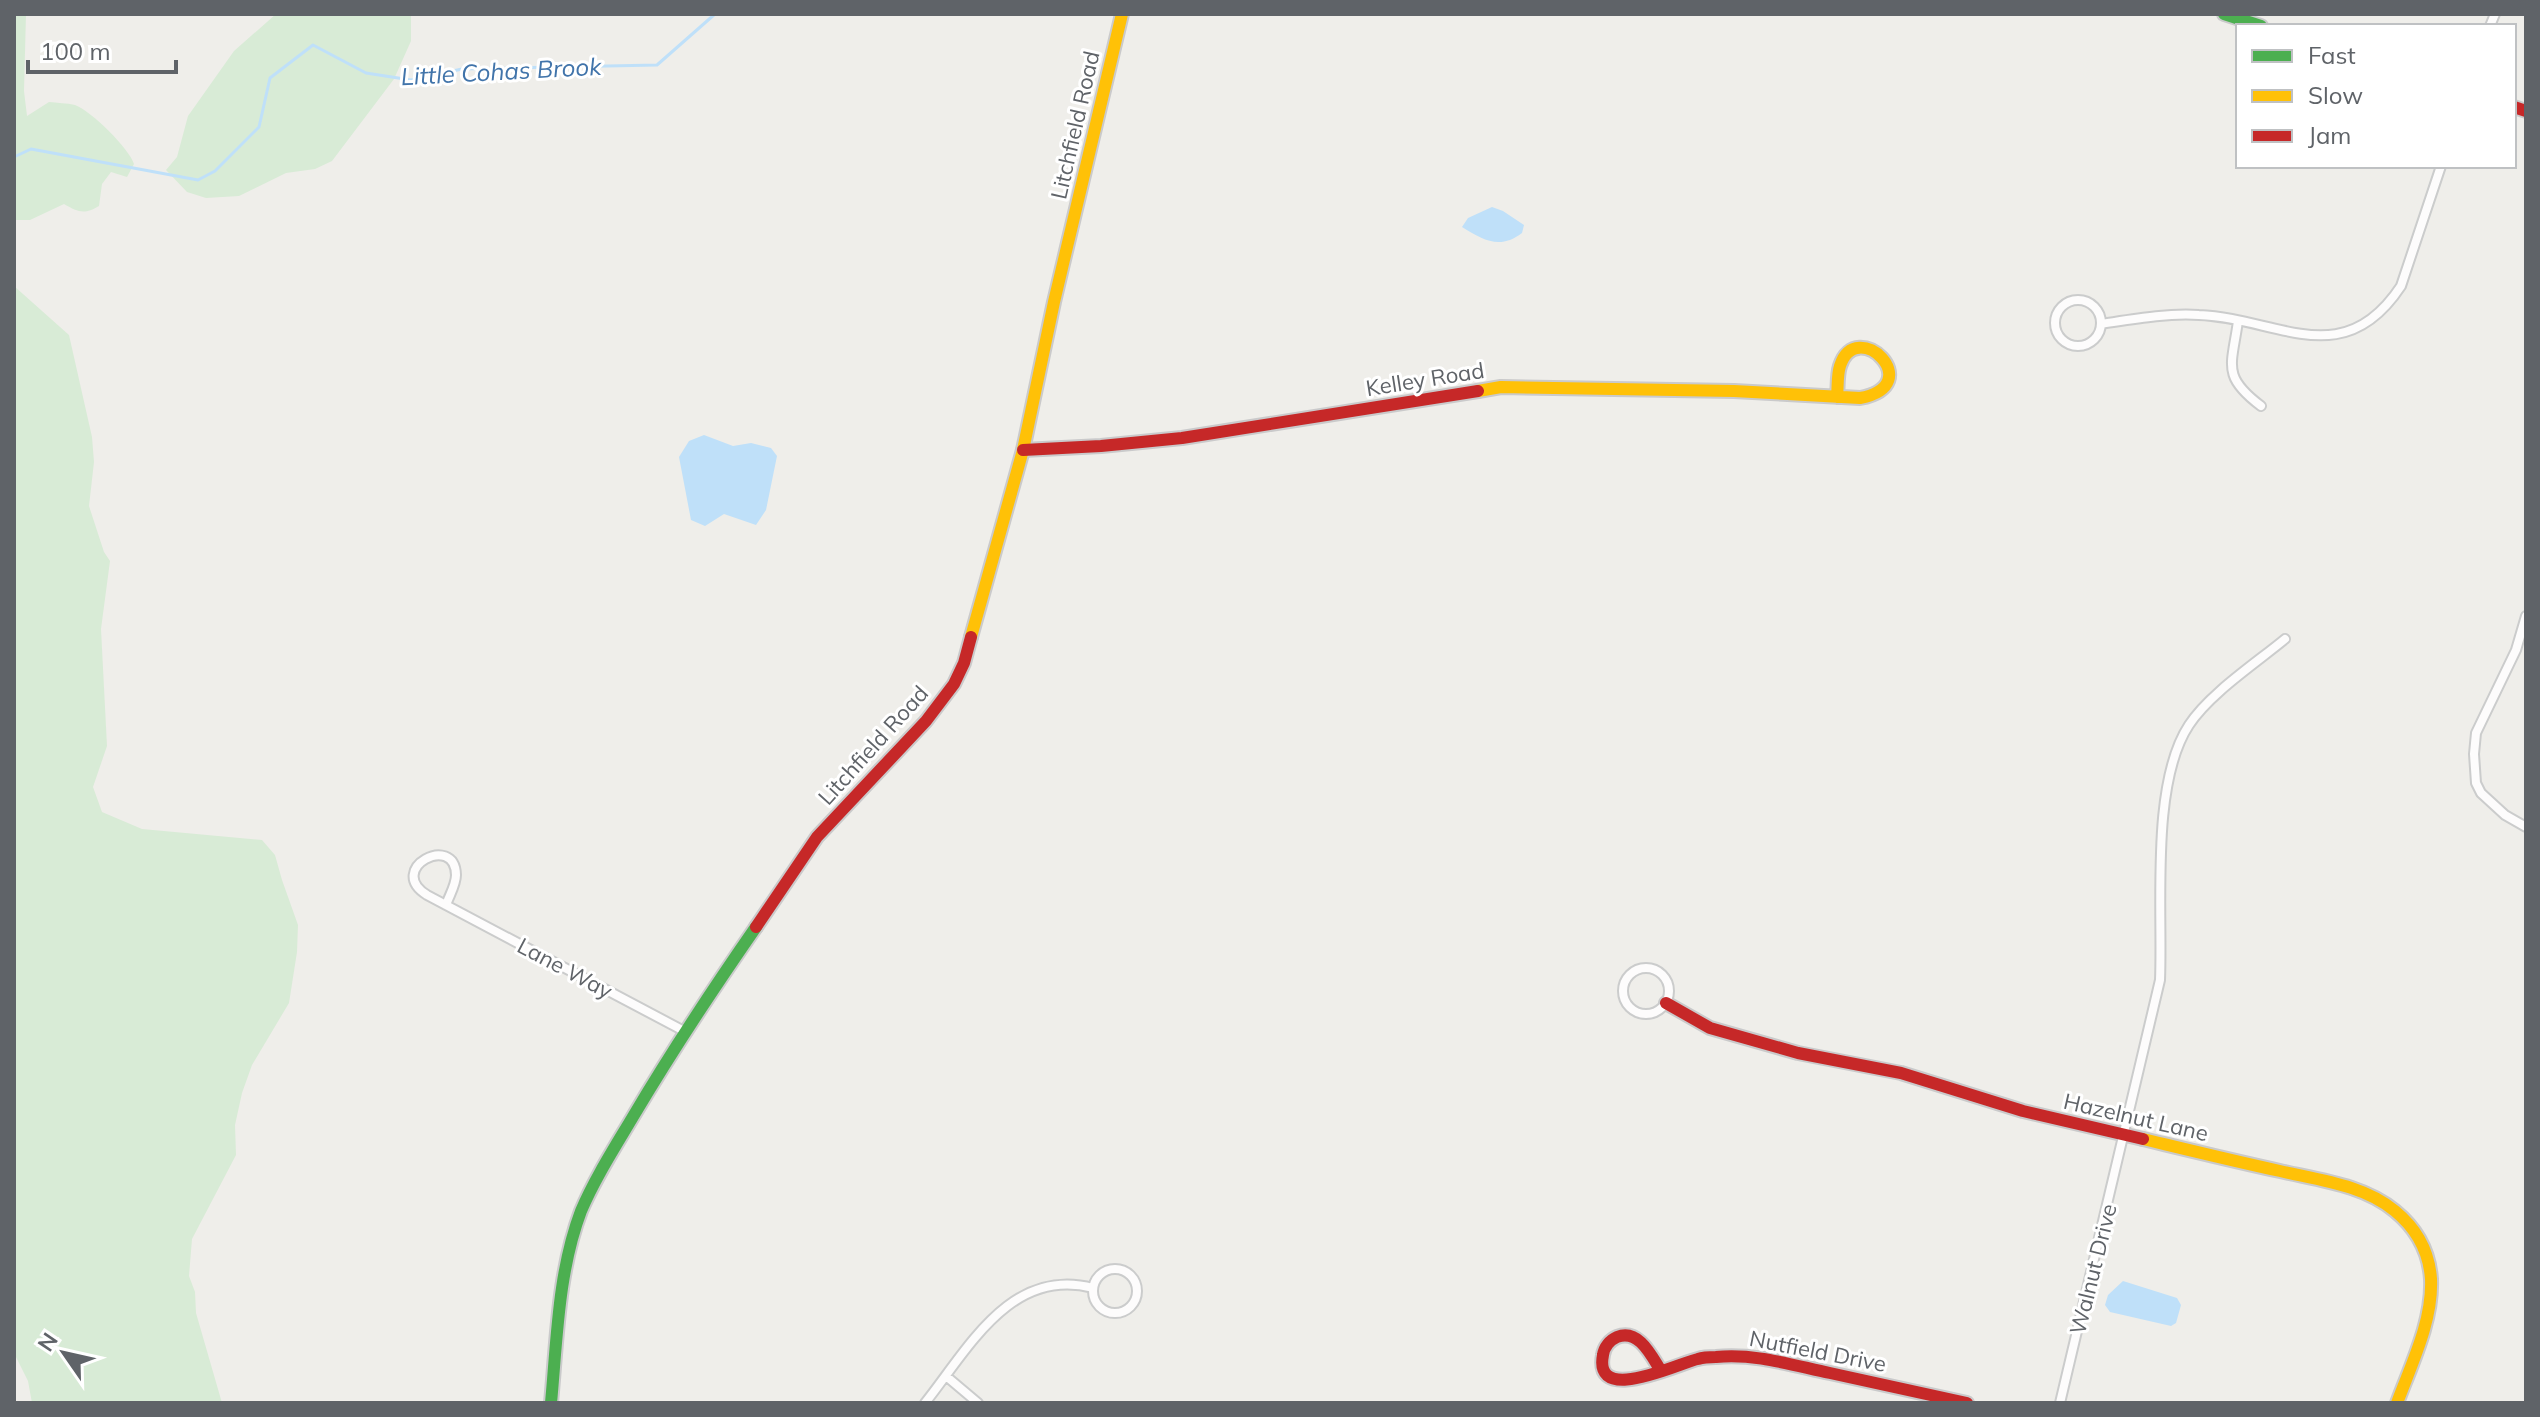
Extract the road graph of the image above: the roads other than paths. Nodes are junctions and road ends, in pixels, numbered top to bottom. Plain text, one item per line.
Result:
1 (1122, 14) edge
2 (2224, 14) edge
3 (2255, 24) edge
4 (2440, 168) edge
5 (2238, 321) junction
6 (2101, 324) junction
7 (1837, 397) junction
8 (2261, 406) dead end
9 (1023, 450) junction
10 (2526, 616) edge
11 (2285, 639) dead end
12 (2526, 827) edge
13 (446, 905) junction
14 (1666, 1003) junction
15 (684, 1031) junction
16 (2125, 1135) junction
17 (1093, 1288) junction
18 (1661, 1371) junction
19 (946, 1376) junction
20 (551, 1403) edge
21 (925, 1403) edge
22 (978, 1403) edge
23 (1967, 1403) edge
24 (2060, 1403) edge
25 (2397, 1403) edge

1 - 9 street, Litchfield Road
2 - 3 street
4 - 5 street
5 - 6 street
5 - 8 street
6 - 6 street
7 - 7 street, Kelley Road
7 - 9 street, Kelley Road
9 - 15 street, Litchfield Road
10 - 12 street
11 - 16 street, Walnut Drive
13 - 13 street, Lane Way
13 - 15 street, Lane Way
14 - 14 street
14 - 16 street, Hazelnut Lane
15 - 20 street, Litchfield Road
16 - 24 street, Walnut Drive
16 - 25 street, Hazelnut Lane
17 - 17 street
17 - 19 street
18 - 18 street, Nutfield Drive
18 - 23 street, Nutfield Drive
19 - 21 street
19 - 22 street

